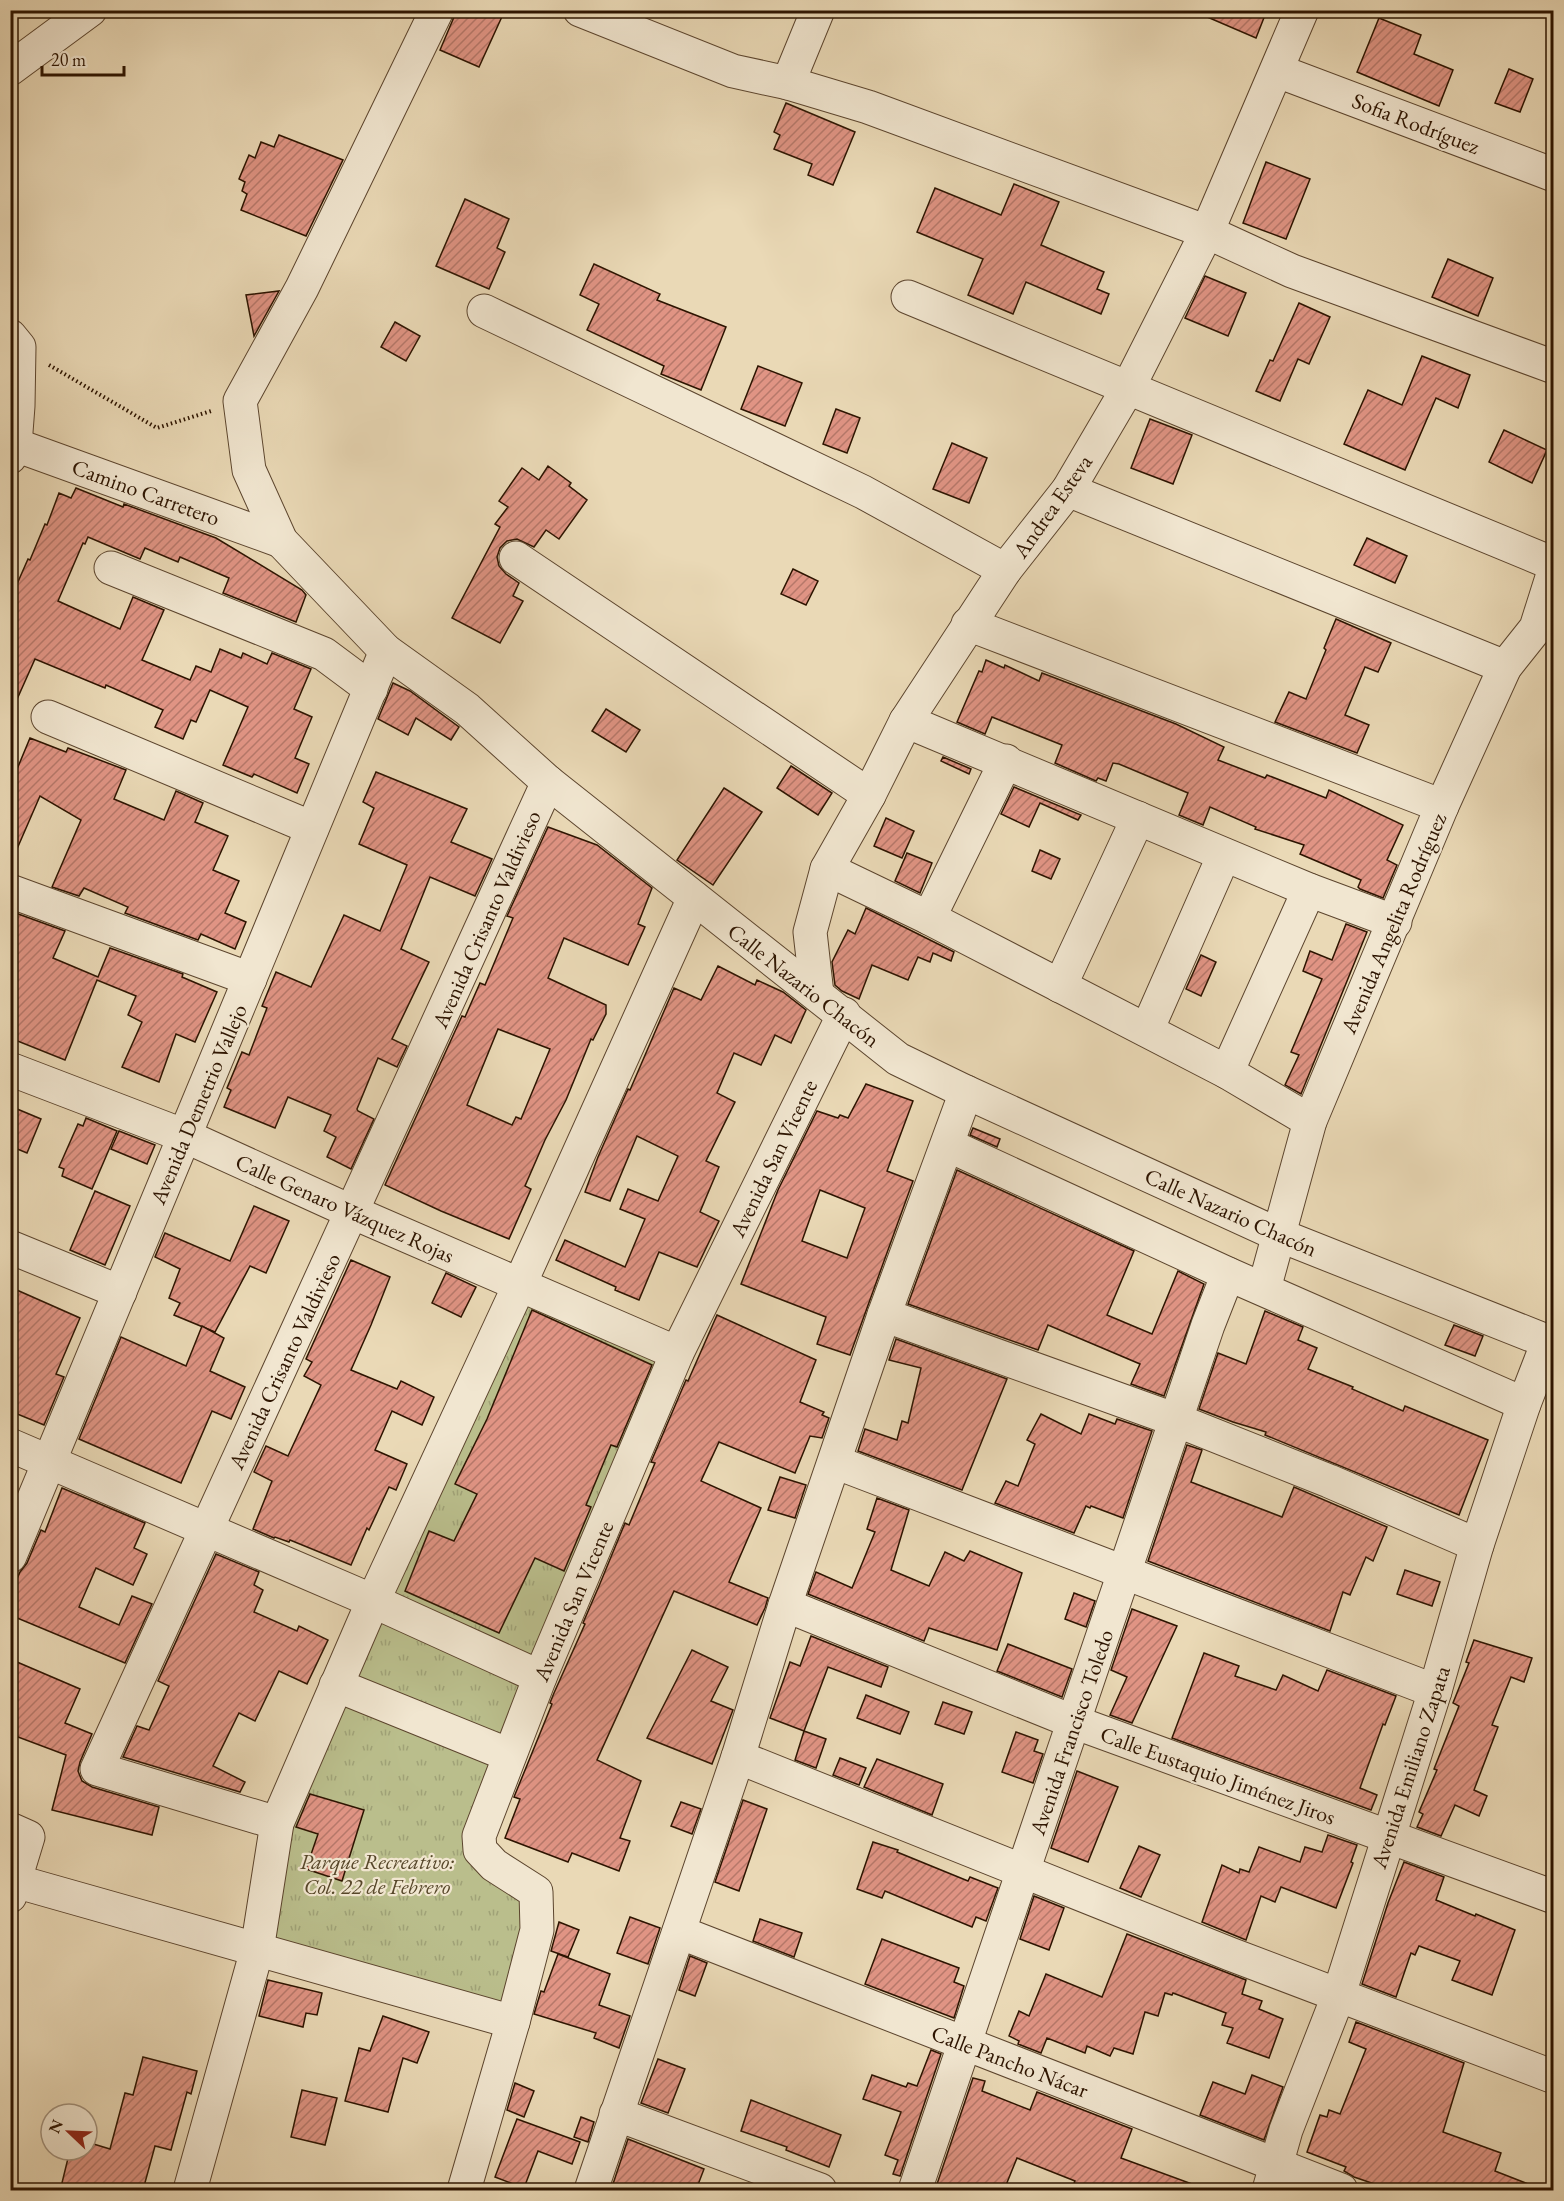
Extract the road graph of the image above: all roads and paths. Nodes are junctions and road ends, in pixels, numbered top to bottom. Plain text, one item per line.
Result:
1 (90, 10) edge
2 (437, 10) edge
3 (580, 10) edge
4 (818, 10) edge
5 (1302, 10) edge
6 (10, 69) edge
7 (1278, 71) junction
8 (788, 83) junction
9 (1554, 175) edge
10 (1206, 232) junction
11 (908, 297) dead end
12 (484, 310) dead end
13 (14, 341) edge
14 (1554, 367) edge
15 (1128, 388) junction
16 (240, 401) junction
17 (12, 449) edge
18 (1068, 490) junction
19 (281, 541) junction
20 (516, 558) dead end
21 (1554, 564) edge
22 (111, 568) dead end
23 (1005, 570) junction
24 (1554, 571) edge
25 (968, 624) junction
26 (386, 651) junction
27 (1505, 667) junction
28 (370, 689) junction
29 (48, 717) dead end
30 (906, 721) junction
31 (1006, 761) junction
32 (548, 782) junction
33 (869, 795) junction
34 (1443, 806) junction
35 (1138, 818) junction
36 (312, 828) junction
37 (1224, 855) junction
38 (827, 869) junction
39 (1309, 890) junction
40 (10, 891) edge
41 (694, 898) junction
42 (929, 918) junction
43 (1395, 922) junction
44 (250, 979) junction
45 (1060, 986) junction
46 (817, 994) junction
47 (844, 1014) junction
48 (1147, 1030) junction
49 (10, 1070) edge
50 (1227, 1072) junction
51 (966, 1092) junction
52 (1310, 1121) junction
53 (185, 1136) junction
54 (948, 1146) junction
55 (352, 1212) junction
56 (1279, 1235) junction
57 (10, 1247) edge
58 (1228, 1274) junction
59 (519, 1286) junction
60 (1264, 1289) junction
61 (120, 1292) junction
62 (884, 1315) junction
63 (1551, 1343) edge
64 (677, 1353) junction
65 (1524, 1404) junction
66 (1176, 1420) junction
67 (10, 1445) edge
68 (50, 1462) junction
69 (835, 1462) junction
70 (207, 1529) junction
71 (1477, 1545) junction
72 (10, 1556) edge
73 (1125, 1572) junction
74 (373, 1601) junction
75 (785, 1605) junction
76 (540, 1677) junction
77 (336, 1685) junction
78 (1435, 1691) junction
79 (1074, 1722) junction
80 (509, 1755) junction
81 (738, 1757) junction
82 (278, 1823) junction
83 (19, 1833) edge
84 (1388, 1837) junction
85 (1024, 1870) junction
86 (13, 1889) edge
87 (1554, 1897) edge
88 (679, 1932) junction
89 (257, 1950) junction
90 (1339, 1994) junction
91 (513, 2022) junction
92 (965, 2044) junction
93 (1554, 2077) edge
94 (616, 2114) junction
95 (1274, 2178) edge
96 (190, 2190) edge
97 (464, 2190) edge
98 (591, 2190) edge
99 (820, 2190) edge
100 (915, 2190) edge
101 (1341, 2190) edge

1 - 6 street
2 - 16 street
3 - 8 street
4 - 8 street
5 - 7 street, Andrea Esteva
7 - 9 street, Sofia Rodríguez
7 - 10 street, Andrea Esteva
8 - 10 street
10 - 14 street
10 - 15 street, Andrea Esteva
11 - 15 street
12 - 23 street
13 - 16 path
13 - 17 street
15 - 18 street, Andrea Esteva
15 - 21 street
16 - 19 street, Calle Nazario Chacón
17 - 19 street, Camino Carretero
18 - 23 street, Andrea Esteva
18 - 27 street
19 - 26 street, Calle Nazario Chacón
20 - 33 street
22 - 28 street
23 - 25 street, Andrea Esteva
24 - 27 street, Avenida Angelita Rodríguez
25 - 30 street, Andrea Esteva
25 - 34 street
26 - 28 street, Avenida Demetrio Vallejo
26 - 32 street, Calle Nazario Chacón
27 - 34 street, Avenida Angelita Rodríguez
28 - 36 street, Avenida Demetrio Vallejo
29 - 36 street
30 - 31 street
30 - 33 street, Andrea Esteva
31 - 35 street
31 - 42 street
32 - 41 street, Calle Nazario Chacón
32 - 55 street, Avenida Crisanto Valdivieso
33 - 38 street, Andrea Esteva
34 - 43 street, Avenida Angelita Rodríguez
35 - 37 street
35 - 45 street
36 - 44 street, Avenida Demetrio Vallejo
37 - 39 street
37 - 48 street
38 - 42 street
38 - 46 street, Andrea Esteva
39 - 43 street
39 - 50 street
40 - 44 street
41 - 46 street, Calle Nazario Chacón
41 - 59 street
42 - 45 street
43 - 52 street, Avenida Angelita Rodríguez
44 - 53 street, Avenida Demetrio Vallejo
45 - 48 street
46 - 47 street, Calle Nazario Chacón
47 - 51 street, Calle Nazario Chacón
47 - 64 street, Avenida San Vicente
48 - 50 street
49 - 53 street, Calle Genaro Vázquez Rojas
50 - 52 street
51 - 54 street
51 - 56 street, Calle Nazario Chacón
52 - 56 street, Avenida Angelita Rodríguez
53 - 55 street, Calle Genaro Vázquez Rojas
53 - 61 street, Avenida Demetrio Vallejo
54 - 58 street
54 - 62 street
55 - 59 street, Calle Genaro Vázquez Rojas
55 - 70 street, Avenida Crisanto Valdivieso
56 - 60 street, Avenida Angelita Rodríguez
56 - 63 street, Calle Nazario Chacón
57 - 61 street
58 - 60 street
58 - 66 street, Avenida Francisco Toledo
59 - 64 street, Calle Genaro Vázquez Rojas
59 - 74 street
60 - 65 street
61 - 68 street, Avenida Demetrio Vallejo
62 - 66 street
62 - 69 street
63 - 65 street, Avenida Emiliano Zapata
64 - 76 street, Avenida San Vicente
65 - 71 street, Avenida Emiliano Zapata
66 - 71 street
66 - 73 street, Avenida Francisco Toledo
67 - 68 street
68 - 70 street
68 - 72 street, Avenida Demetrio Vallejo
69 - 73 street
69 - 75 street
70 - 74 street
70 - 82 street, Avenida Crisanto Valdivieso
71 - 78 street, Avenida Emiliano Zapata
73 - 78 street
73 - 79 street, Avenida Francisco Toledo
74 - 76 street
74 - 77 street
75 - 79 street, Calle Eustaquio Jiménez Jiros
75 - 81 street
76 - 80 street, Avenida San Vicente
77 - 80 street
77 - 82 street
78 - 84 street, Avenida Emiliano Zapata
79 - 84 street, Calle Eustaquio Jiménez Jiros
79 - 85 street, Avenida Francisco Toledo
80 - 91 street, Avenida San Vicente
81 - 85 street
81 - 88 street
82 - 89 street
83 - 86 street
84 - 87 street, Calle Eustaquio Jiménez Jiros
84 - 90 street, Avenida Emiliano Zapata
85 - 90 street
85 - 92 street, Avenida Francisco Toledo
86 - 89 street
88 - 92 street, Calle Pancho Nácar
88 - 94 street
89 - 91 street
89 - 96 street
90 - 93 street
90 - 95 street, Avenida Emiliano Zapata
91 - 97 street, Avenida San Vicente
92 - 95 street, Calle Pancho Nácar
92 - 100 street, Avenida Francisco Toledo
94 - 98 street
94 - 99 street
95 - 101 street, Calle Pancho Nácar

